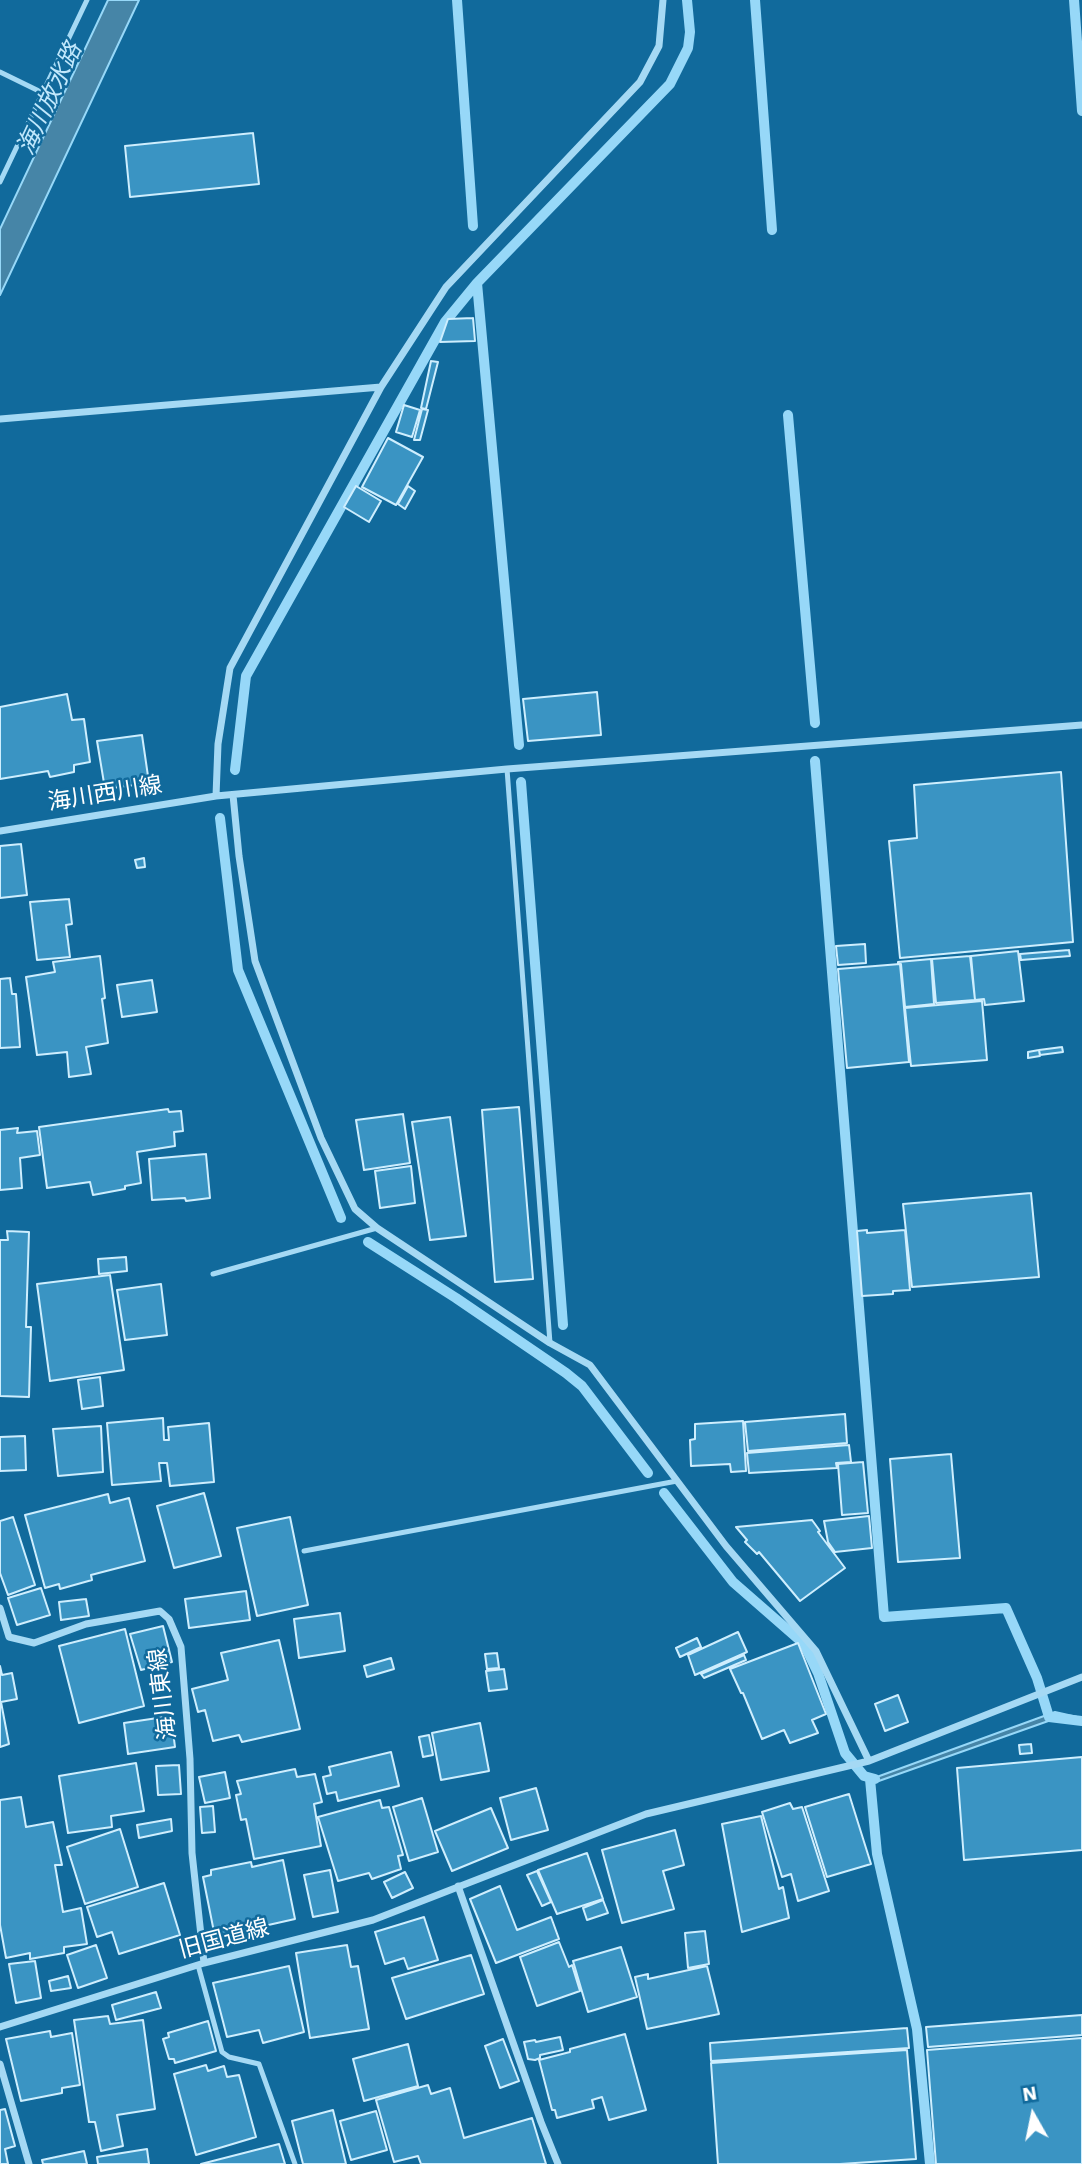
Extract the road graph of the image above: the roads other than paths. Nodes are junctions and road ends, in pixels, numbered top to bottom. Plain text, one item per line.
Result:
1 (87, 0) edge
2 (663, 0) edge
3 (0, 72) edge
4 (43, 93) junction
5 (0, 182) edge
6 (381, 387) junction
7 (0, 419) edge
8 (1082, 725) edge
9 (507, 769) junction
10 (233, 794) junction
11 (216, 796) junction
12 (0, 831) edge
13 (377, 1228) junction
14 (213, 1273) dead end
15 (550, 1342) junction
16 (677, 1481) junction
17 (304, 1551) dead end
18 (0, 1608) edge
19 (1082, 1677) edge
20 (869, 1761) junction
21 (458, 1886) junction
22 (201, 1964) junction
23 (0, 2027) edge
24 (0, 2064) edge
25 (29, 2164) edge
26 (295, 2164) edge
27 (558, 2164) edge

1 - 4 lane
2 - 6 street
3 - 4 lane
4 - 5 lane
6 - 7 street
6 - 11 street
8 - 9 street, 海川西川線
9 - 10 street, 海川西川線
9 - 15 lane
10 - 11 street, 海川西川線
10 - 13 street
11 - 12 street, 海川西川線
13 - 14 lane
13 - 15 street
15 - 16 street
16 - 17 lane
16 - 20 street
18 - 22 street, 海川東線
19 - 20 street, 旧国道線
20 - 21 street, 旧国道線
21 - 22 street, 旧国道線
21 - 27 street
22 - 23 street, 旧国道線
22 - 26 lane
24 - 25 street

